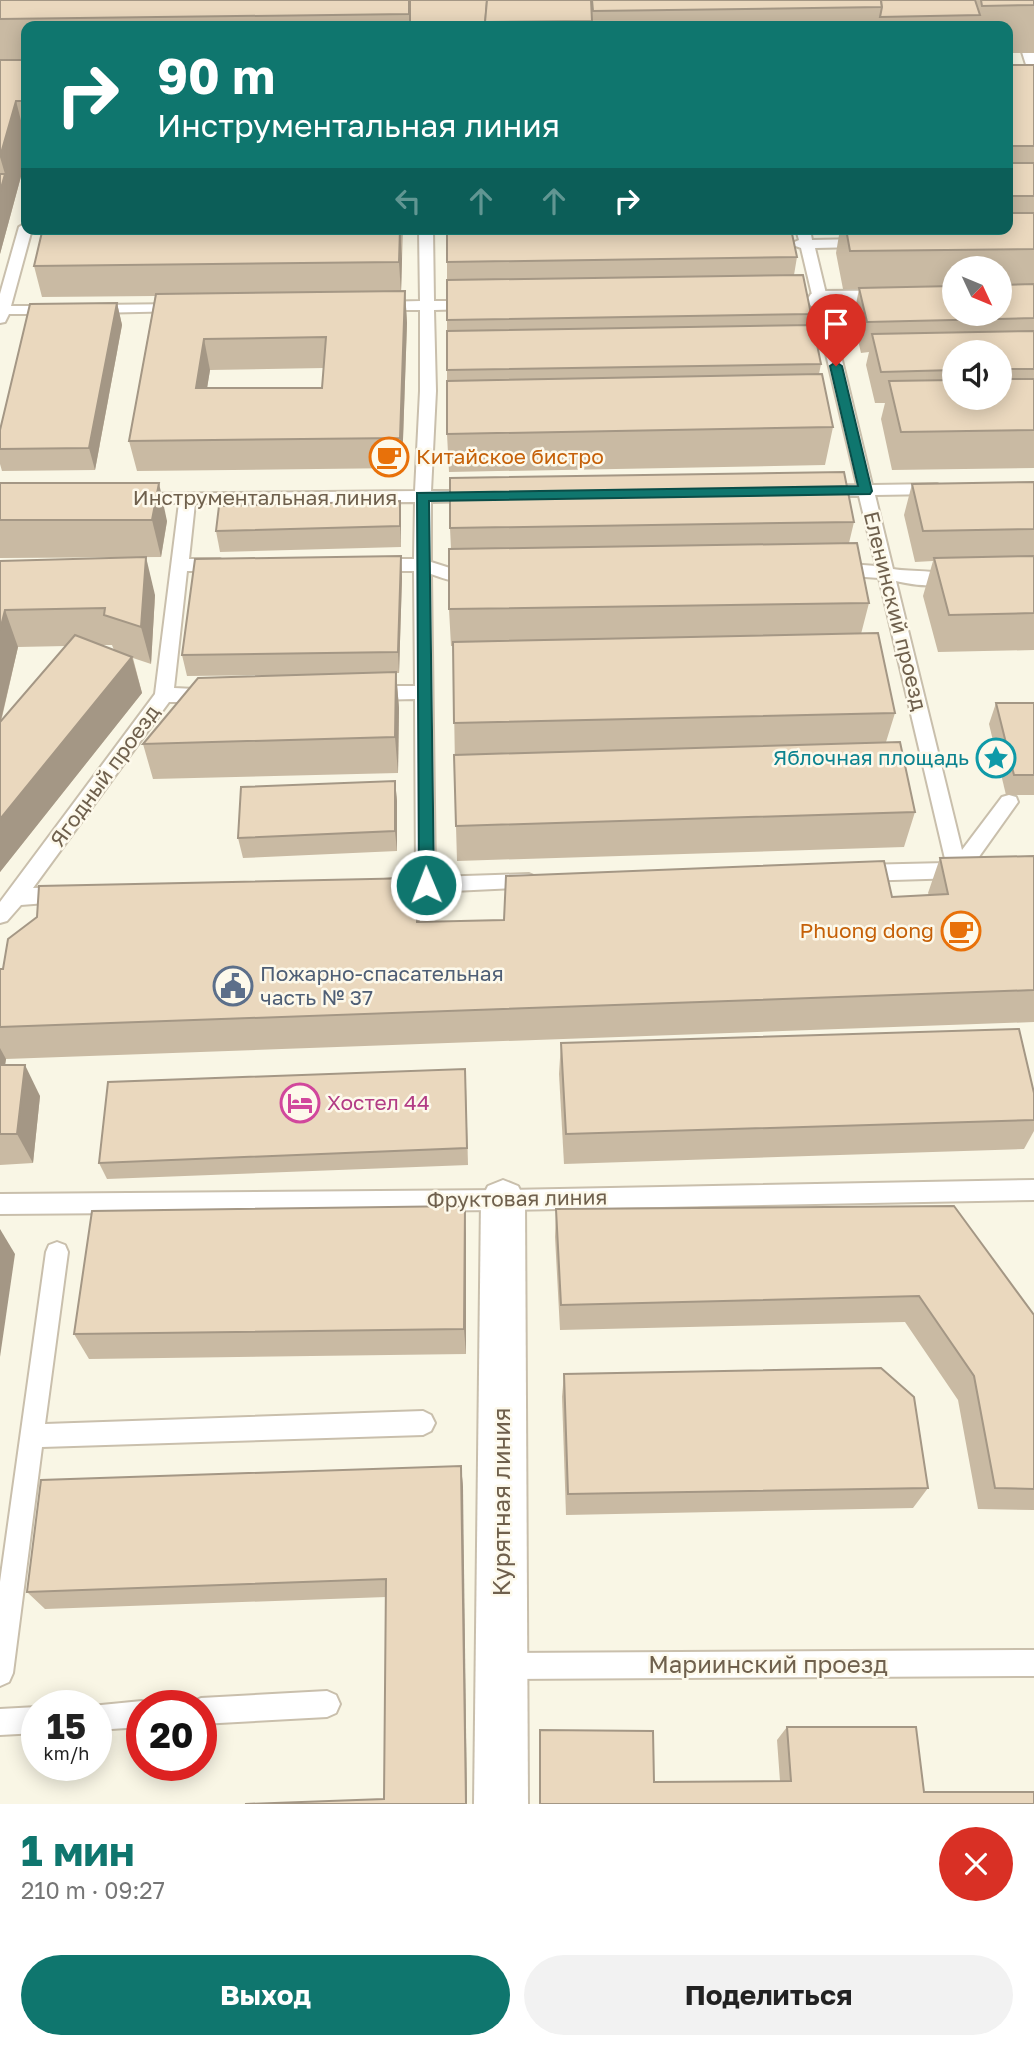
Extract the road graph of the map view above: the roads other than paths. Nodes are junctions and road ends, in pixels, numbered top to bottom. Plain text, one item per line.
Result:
1 (1032, 66) edge
2 (1013, 73) edge
3 (24, 235) edge
4 (428, 235) edge
5 (805, 237) edge
6 (874, 243) edge
7 (779, 244) edge
8 (942, 299) edge
9 (814, 300) junction
10 (495, 305) edge
11 (372, 306) edge
12 (427, 306) junction
13 (194, 308) edge
14 (1, 314) edge
15 (956, 489) edge
16 (810, 491) edge
17 (866, 491) junction
18 (491, 496) edge
19 (422, 497) junction
20 (188, 498) junction
21 (121, 499) edge
22 (178, 565) junction
23 (233, 565) edge
24 (357, 565) edge
25 (423, 565) junction
26 (818, 569) edge
27 (886, 573) junction
28 (493, 575) edge
29 (966, 578) edge
30 (424, 692) junction
31 (355, 693) edge
32 (232, 694) edge
33 (164, 695) junction
34 (1009, 802) dead end
35 (981, 869) edge
36 (957, 870) junction
37 (845, 873) edge
38 (552, 881) edge
39 (426, 885) junction
40 (372, 887) edge
41 (84, 895) edge
42 (16, 897) junction
43 (0, 915) edge
44 (1034, 1190) edge
45 (503, 1200) junction
46 (0, 1204) edge
47 (57, 1252) dead end
48 (423, 1423) dead end
49 (32, 1436) junction
50 (1034, 1663) edge
51 (503, 1666) junction
52 (0, 1673) edge
53 (327, 1704) dead end
54 (217, 1710) edge
55 (21, 1721) edge
56 (0, 1722) edge
57 (502, 1804) edge

1 - 2 street
3 - 14 lane
4 - 12 lane
5 - 6 lane
5 - 7 lane
5 - 9 lane, Еленинский проезд
8 - 9 street
9 - 17 lane, Еленинский проезд
10 - 12 lane
11 - 12 lane
12 - 19 lane
13 - 14 lane
15 - 17 lane
16 - 17 lane
17 - 27 lane, Еленинский проезд
18 - 19 lane, Инструментальная линия
19 - 20 lane, Инструментальная линия
19 - 25 lane
20 - 21 lane, Инструментальная линия
20 - 22 lane
22 - 23 lane
22 - 33 lane
24 - 25 lane
25 - 28 lane
25 - 30 lane
26 - 27 lane
27 - 29 lane
27 - 36 lane, Еленинский проезд
30 - 31 lane
30 - 39 lane
32 - 33 lane, Ягодный проезд
33 - 42 lane, Ягодный проезд
34 - 36 lane
35 - 36 lane
36 - 37 lane
38 - 39 lane
39 - 40 lane
41 - 42 lane
42 - 43 lane, Ягодный проезд
44 - 45 lane, Фруктовая линия
45 - 46 lane, Фруктовая линия
45 - 51 street, Курятная линия
47 - 49 lane
48 - 49 lane
49 - 52 lane
50 - 51 lane, Мариинский проезд
51 - 57 street, Курятная линия
53 - 54 lane
55 - 56 lane

